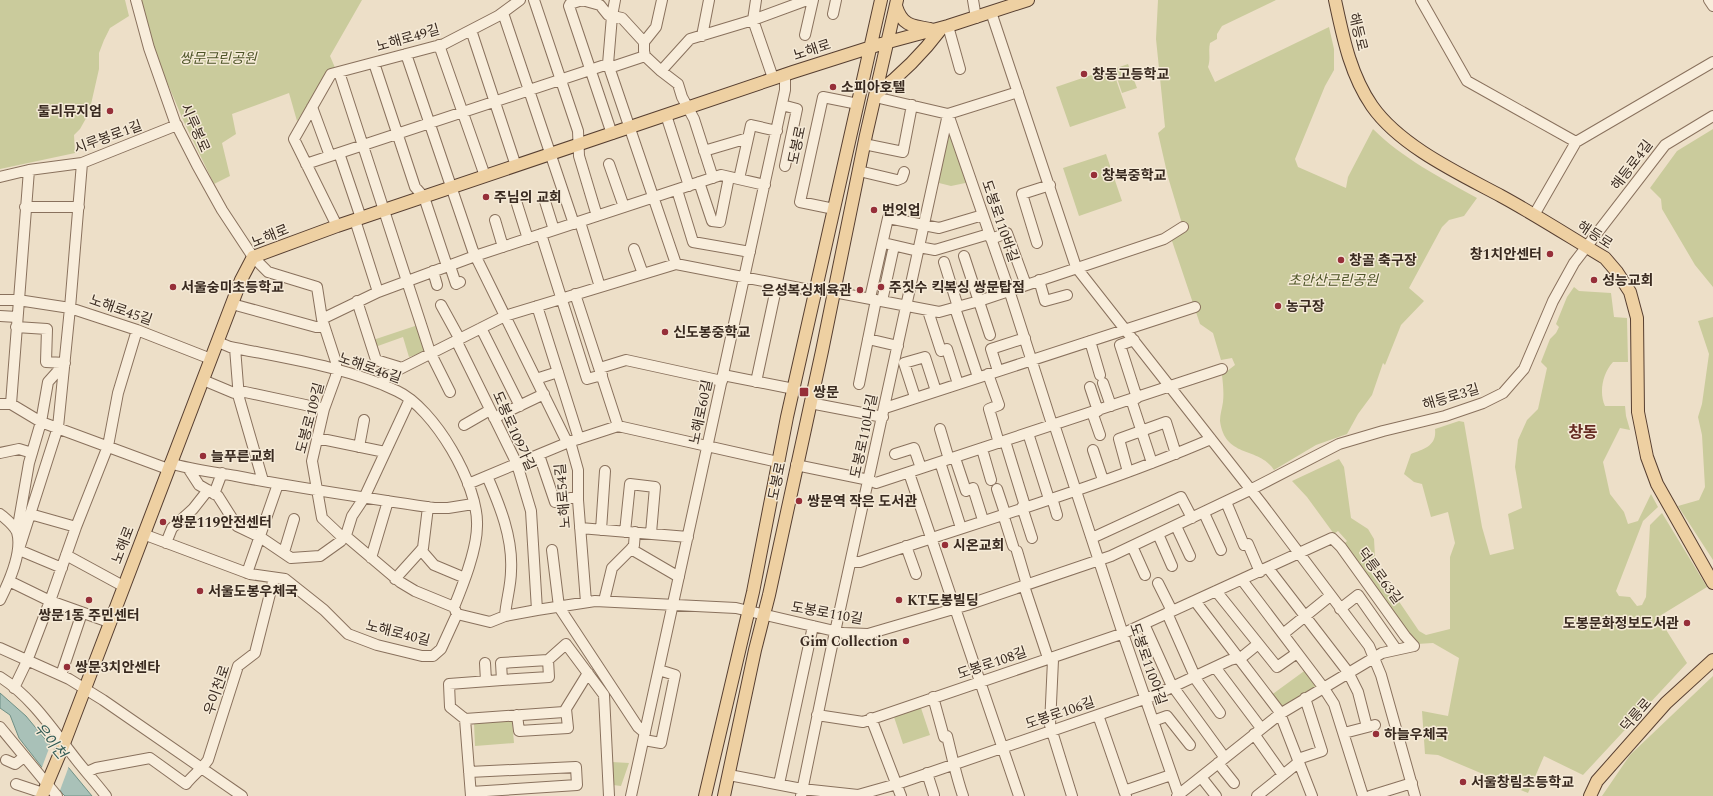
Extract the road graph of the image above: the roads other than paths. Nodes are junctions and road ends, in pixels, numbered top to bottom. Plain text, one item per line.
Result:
1 (136, 0) edge
2 (520, 0) edge
3 (534, 0) edge
4 (579, 0) edge
5 (615, 0) edge
6 (662, 0) edge
7 (709, 0) edge
8 (756, 0) edge
9 (807, 0) edge
10 (813, 0) edge
11 (836, 0) edge
12 (881, 0) edge
13 (973, 0) edge
14 (1028, 0) edge
15 (1335, 0) edge
16 (1420, 0) edge
17 (1709, 0) edge
18 (896, 3) edge
19 (1003, 4) edge
20 (1713, 6) edge
21 (991, 12) junction
22 (503, 13) junction
23 (833, 14) dead end
24 (612, 16) junction
25 (976, 18) junction
26 (753, 20) junction
27 (940, 28) junction
28 (471, 30) junction
29 (702, 36) junction
30 (805, 36) dead end
31 (644, 42) junction
32 (888, 42) junction
33 (439, 45) junction
34 (870, 48) junction
35 (406, 54) junction
36 (645, 56) junction
37 (1713, 62) edge
38 (374, 63) junction
39 (608, 66) junction
40 (960, 69) dead end
41 (589, 70) junction
42 (661, 71) junction
43 (339, 72) junction
44 (785, 74) junction
45 (773, 78) junction
46 (561, 79) junction
47 (529, 90) junction
48 (1018, 92) junction
49 (876, 95) junction
50 (934, 100) dead end
51 (496, 102) junction
52 (858, 104) junction
53 (912, 105) junction
54 (782, 106) junction
55 (312, 107) junction
56 (688, 108) junction
57 (932, 110) junction
58 (463, 112) junction
59 (948, 114) junction
60 (666, 115) junction
61 (1713, 116) edge
62 (428, 124) junction
63 (177, 125) junction
64 (629, 128) junction
65 (777, 131) junction
66 (398, 134) junction
67 (612, 134) junction
68 (748, 138) junction
69 (1576, 142) junction
70 (864, 144) junction
71 (363, 145) junction
72 (579, 145) junction
73 (704, 151) junction
74 (335, 154) junction
75 (551, 154) junction
76 (82, 163) junction
77 (306, 164) junction
78 (609, 164) dead end
79 (516, 166) junction
80 (785, 166) dead end
81 (29, 170) junction
82 (859, 172) junction
83 (904, 172) dead end
84 (485, 176) junction
85 (0, 177) edge
86 (729, 177) junction
87 (713, 178) junction
88 (740, 179) junction
89 (699, 182) junction
90 (765, 185) junction
91 (1050, 185) junction
92 (689, 186) junction
93 (451, 187) junction
94 (677, 190) junction
95 (424, 197) junction
96 (654, 197) junction
97 (544, 198) dead end
98 (517, 204) dead end
99 (25, 207) junction
100 (79, 207) junction
101 (624, 207) junction
102 (834, 209) junction
103 (386, 210) junction
104 (983, 215) junction
105 (1534, 215) junction
106 (597, 216) junction
107 (358, 219) junction
108 (495, 220) dead end
109 (577, 223) junction
110 (337, 226) junction
111 (924, 226) junction
112 (1183, 227) dead end
113 (554, 230) junction
114 (541, 234) junction
115 (990, 236) junction
116 (528, 239) junction
117 (882, 243) junction
118 (1036, 243) dead end
119 (894, 246) junction
120 (503, 247) junction
121 (1588, 248) junction
122 (634, 249) dead end
123 (919, 249) junction
124 (750, 252) junction
125 (475, 256) junction
126 (964, 256) dead end
127 (253, 257) junction
128 (944, 262) dead end
129 (676, 264) junction
130 (447, 266) junction
131 (1076, 267) junction
132 (433, 271) junction
133 (643, 274) junction
134 (745, 277) junction
135 (1039, 280) junction
136 (406, 281) junction
137 (460, 282) dead end
138 (776, 284) junction
139 (437, 285) dead end
140 (1026, 285) junction
141 (600, 287) junction
142 (1009, 290) junction
143 (378, 292) junction
144 (815, 292) junction
145 (834, 292) junction
146 (575, 294) junction
147 (1067, 295) dead end
148 (560, 299) junction
149 (876, 299) junction
150 (0, 300) edge
151 (18, 300) junction
152 (357, 301) junction
153 (979, 301) junction
154 (232, 304) junction
155 (441, 305) dead end
156 (537, 306) junction
157 (906, 306) junction
158 (957, 307) junction
159 (1195, 307) dead end
160 (70, 308) junction
161 (928, 311) junction
162 (0, 316) edge
163 (505, 316) junction
164 (17, 317) junction
165 (323, 323) junction
166 (16, 327) junction
167 (481, 328) junction
168 (1125, 329) junction
169 (137, 330) junction
170 (990, 335) dead end
171 (1025, 338) junction
172 (868, 339) junction
173 (456, 340) junction
174 (1134, 340) junction
175 (1090, 341) junction
176 (218, 342) junction
177 (898, 346) junction
178 (235, 348) junction
179 (431, 353) junction
180 (211, 359) junction
181 (1032, 360) junction
182 (65, 363) junction
183 (402, 368) junction
184 (1222, 369) dead end
185 (336, 370) junction
186 (601, 371) junction
187 (558, 372) junction
188 (993, 372) junction
189 (978, 377) junction
190 (723, 378) junction
191 (536, 379) junction
192 (203, 380) junction
193 (756, 382) junction
194 (381, 384) junction
195 (859, 384) dead end
196 (958, 384) junction
197 (1170, 386) junction
198 (1090, 387) dead end
199 (794, 389) junction
200 (936, 391) junction
201 (450, 392) dead end
202 (239, 393) junction
203 (544, 394) junction
204 (915, 398) junction
205 (410, 399) junction
206 (1134, 399) junction
207 (0, 404) edge
208 (11, 404) junction
209 (810, 404) junction
210 (520, 406) junction
211 (1111, 406) junction
212 (324, 409) junction
213 (1095, 411) junction
214 (884, 412) junction
215 (492, 414) junction
216 (364, 420) dead end
217 (41, 422) junction
218 (464, 425) dead end
219 (1054, 425) junction
220 (618, 426) junction
221 (58, 427) junction
222 (940, 429) dead end
223 (1142, 431) junction
224 (1028, 433) junction
225 (1100, 435) dead end
226 (317, 438) junction
227 (579, 439) junction
228 (1211, 439) junction
229 (569, 442) junction
230 (1002, 442) junction
231 (108, 446) junction
232 (708, 446) junction
233 (359, 447) junction
234 (982, 449) junction
235 (1094, 450) dead end
236 (385, 452) junction
237 (0, 453) edge
238 (32, 453) junction
239 (895, 454) dead end
240 (1176, 454) junction
241 (539, 455) junction
242 (952, 458) junction
243 (778, 462) junction
244 (940, 462) junction
245 (1152, 463) junction
246 (517, 464) junction
247 (796, 465) junction
248 (169, 466) junction
249 (188, 468) junction
250 (921, 468) junction
251 (605, 471) dead end
252 (909, 472) junction
253 (1128, 472) junction
254 (222, 473) junction
255 (487, 476) junction
256 (869, 480) junction
257 (1104, 480) junction
258 (263, 481) junction
259 (278, 484) junction
260 (468, 484) junction
261 (1076, 490) junction
262 (1250, 490) junction
263 (211, 492) junction
264 (317, 492) junction
265 (578, 496) junction
266 (364, 498) junction
267 (1050, 498) junction
268 (388, 501) junction
269 (1226, 502) junction
270 (473, 504) junction
271 (428, 507) junction
272 (1024, 507) junction
273 (1004, 513) junction
274 (1204, 513) junction
275 (0, 514) edge
276 (30, 514) junction
277 (1057, 515) dead end
278 (1192, 518) junction
279 (294, 519) dead end
280 (983, 520) junction
281 (1176, 526) junction
282 (76, 527) junction
283 (580, 528) junction
284 (960, 528) junction
285 (601, 530) junction
286 (17, 532) junction
287 (630, 532) junction
288 (651, 533) junction
289 (143, 534) junction
290 (1158, 534) junction
291 (344, 536) junction
292 (260, 537) junction
293 (688, 537) junction
294 (932, 537) junction
295 (1032, 538) dead end
296 (1092, 538) junction
297 (166, 543) junction
298 (906, 546) junction
299 (1132, 546) junction
300 (631, 549) junction
301 (422, 550) junction
302 (552, 550) dead end
303 (1221, 550) dead end
304 (18, 551) junction
305 (284, 552) junction
306 (1299, 554) junction
307 (66, 556) junction
308 (1190, 556) dead end
309 (371, 558) junction
310 (1099, 561) junction
311 (851, 562) junction
312 (1172, 566) dead end
313 (62, 568) junction
314 (1264, 570) junction
315 (247, 573) junction
316 (916, 574) dead end
317 (1145, 575) dead end
318 (679, 577) junction
319 (274, 578) junction
320 (465, 578) junction
321 (395, 579) junction
322 (1242, 580) junction
323 (9, 582) junction
324 (1713, 582) edge
325 (1158, 583) dead end
326 (123, 586) junction
327 (1026, 586) junction
328 (1216, 591) junction
329 (1330, 596) junction
330 (0, 600) edge
331 (50, 600) junction
332 (604, 601) junction
333 (1195, 601) junction
334 (586, 602) junction
335 (673, 605) junction
336 (559, 607) junction
337 (1340, 608) junction
338 (955, 609) junction
339 (456, 610) junction
340 (537, 610) junction
341 (748, 611) junction
342 (82, 612) junction
343 (1170, 612) junction
344 (764, 615) junction
345 (504, 616) junction
346 (1305, 616) junction
347 (109, 622) junction
348 (1144, 624) junction
349 (814, 626) junction
350 (836, 631) junction
351 (1124, 633) junction
352 (1283, 634) junction
353 (1258, 644) junction
354 (0, 648) edge
355 (1396, 650) junction
356 (1297, 653) junction
357 (1050, 658) junction
358 (1374, 658) junction
359 (1238, 659) junction
360 (27, 660) junction
361 (548, 660) junction
362 (1713, 660) edge
363 (485, 663) dead end
364 (1215, 667) junction
365 (659, 670) junction
366 (1348, 672) junction
367 (588, 673) junction
368 (61, 676) junction
369 (0, 677) edge
370 (1194, 677) junction
371 (502, 680) junction
372 (486, 682) junction
373 (981, 682) junction
374 (1323, 686) junction
375 (1173, 687) junction
376 (14, 688) junction
377 (84, 689) junction
378 (933, 697) junction
379 (1305, 698) junction
380 (1145, 699) junction
381 (566, 709) junction
382 (1220, 713) dead end
383 (1280, 714) junction
384 (517, 715) junction
385 (817, 715) junction
386 (1098, 715) junction
387 (871, 718) junction
388 (465, 719) junction
389 (1153, 721) junction
390 (0, 727) edge
391 (1051, 730) junction
392 (1258, 731) junction
393 (1344, 733) junction
394 (644, 736) junction
395 (64, 744) junction
396 (1190, 746) dead end
397 (1003, 747) junction
398 (24, 757) junction
399 (6, 760) dead end
400 (1221, 760) junction
401 (1300, 762) junction
402 (954, 763) junction
403 (202, 768) junction
404 (87, 772) junction
405 (469, 772) junction
406 (927, 773) junction
407 (729, 775) junction
408 (1171, 775) junction
409 (1283, 775) junction
410 (1201, 777) junction
411 (1234, 783) dead end
412 (16, 784) dead end
413 (779, 784) junction
414 (897, 784) junction
415 (1412, 784) junction
416 (45, 789) edge
417 (1270, 792) edge
418 (802, 793) edge
419 (237, 794) edge
420 (471, 794) edge
421 (1125, 794) edge
422 (934, 795) edge
423 (57, 796) edge
424 (106, 796) edge
425 (608, 796) edge
426 (631, 796) edge
427 (705, 796) edge
428 (724, 796) edge
429 (901, 796) edge
430 (963, 796) edge
431 (1019, 796) edge
432 (1072, 796) edge
433 (1178, 796) edge
434 (1216, 796) edge
435 (1257, 796) edge
436 (1312, 796) edge
437 (1363, 796) edge
438 (1370, 796) edge
439 (1415, 796) edge
440 (1590, 796) edge

1 - 63 street, 시루봉로
2 - 22 street, 노해로49길
3 - 46 street
4 - 24 street
4 - 41 street
5 - 24 street
6 - 31 street
7 - 29 street
8 - 26 street
9 - 26 street
10 - 30 street
11 - 23 street
12 - 34 main road, 도봉로
13 - 25 street
14 - 19 main road, 노해로
15 - 105 main road, 해등로
16 - 69 street
17 - 20 street
18 - 27 main road
18 - 32 main road, 도봉로
19 - 21 main road, 노해로
21 - 25 main road, 노해로
21 - 48 street
22 - 28 street, 노해로49길
22 - 47 street
24 - 31 street
24 - 39 street
25 - 27 main road, 노해로
26 - 29 street
26 - 45 street
27 - 32 main road, 노해로
27 - 40 street
27 - 49 main road
28 - 33 street, 노해로49길
28 - 51 street
29 - 42 street
31 - 36 street
32 - 34 main road, 노해로
32 - 49 main road, 도봉로
33 - 35 street, 노해로49길
33 - 58 street
34 - 44 main road, 노해로
34 - 52 main road, 도봉로
35 - 38 street, 노해로49길
35 - 62 street, 노해로54길
36 - 39 street
36 - 42 street
37 - 69 street
38 - 43 street, 노해로49길
38 - 66 street
39 - 41 street
39 - 64 street
41 - 46 street
41 - 67 street
42 - 56 street
43 - 55 street, 노해로49길
43 - 71 street
44 - 45 main road, 노해로
44 - 54 street, 노해로60길
45 - 56 main road, 노해로
46 - 47 street
46 - 72 street
47 - 51 street
47 - 75 street
48 - 59 street
48 - 91 street
49 - 53 street
49 - 70 main road, 도봉로
50 - 57 street
51 - 58 street
51 - 79 street
52 - 102 main road, 도봉로
52 - 102 street, 도봉로
53 - 57 street
53 - 70 street
54 - 65 street, 노해로60길
54 - 80 street
55 - 74 street
55 - 77 street, 노해로49길
56 - 60 main road, 노해로
56 - 73 street
57 - 59 street
58 - 62 street
58 - 84 street
59 - 104 street, 도봉로110바길
59 - 111 street, 도봉로110나길
60 - 64 main road, 노해로
60 - 92 street
61 - 121 street, 해등로4길
62 - 66 street
62 - 93 street, 노해로54길
63 - 76 street, 시루봉로1길
63 - 127 street, 시루봉로
64 - 67 main road, 노해로
64 - 96 street
65 - 68 street
65 - 90 street, 노해로60길
66 - 71 street
66 - 95 street
67 - 72 main road, 노해로
68 - 73 street
68 - 88 street
69 - 105 street
70 - 82 main road, 도봉로
71 - 74 street
71 - 103 street
72 - 75 main road, 노해로
72 - 106 street
73 - 87 street
74 - 77 street
74 - 107 street
75 - 79 main road, 노해로
75 - 109 street
76 - 81 street, 시루봉로1길
76 - 100 street
77 - 110 street, 노해로49길
78 - 101 street
79 - 84 main road, 노해로
81 - 85 street, 시루봉로1길
81 - 99 street
82 - 83 street
82 - 145 main road, 도봉로
84 - 93 main road, 노해로
86 - 87 street
86 - 88 street
86 - 89 street
87 - 89 street
88 - 90 street
89 - 92 street
90 - 124 street, 노해로60길
91 - 118 street
91 - 131 street
92 - 94 street
93 - 95 main road, 노해로
93 - 125 street, 노해로54길
94 - 96 street
94 - 124 street
95 - 103 main road, 노해로
95 - 130 street
96 - 101 street
96 - 129 street
97 - 113 street
98 - 116 street
99 - 100 street
99 - 151 street
100 - 160 street
101 - 106 street
102 - 144 main road, 도봉로
103 - 107 main road, 노해로
103 - 136 street
104 - 111 street
104 - 115 street, 도봉로110바길
105 - 121 main road, 해등로
106 - 109 street
107 - 110 main road, 노해로
107 - 143 street
108 - 120 street
109 - 113 street
109 - 141 street
110 - 127 main road, 노해로
111 - 117 street
111 - 123 street, 도봉로110나길
112 - 131 street
113 - 114 street
114 - 116 street
114 - 148 street
115 - 123 street
115 - 140 street
115 - 142 street, 도봉로110바길
116 - 120 street
117 - 119 street
117 - 149 street
119 - 123 street
119 - 149 street
120 - 125 street
121 - 262 street, 해등로3길
121 - 324 main road, 해등로
122 - 133 street
123 - 157 street, 도봉로110나길
124 - 134 street, 노해로60길
125 - 130 street
125 - 163 street, 노해로54길
126 - 153 street
127 - 154 main road, 노해로
127 - 165 street, 도봉로109길
128 - 158 street
129 - 133 street
129 - 134 street
130 - 132 street
130 - 137 street
131 - 135 street
131 - 168 street
132 - 136 street
132 - 139 street
133 - 141 street
134 - 138 street
134 - 190 street, 노해로60길
135 - 140 street
135 - 147 street
136 - 143 street
136 - 179 street
138 - 144 street
138 - 193 street
140 - 142 street
141 - 146 street
142 - 153 street
142 - 171 street, 도봉로110바길
143 - 152 street
144 - 199 main road, 도봉로
145 - 149 street
145 - 209 main road, 도봉로
146 - 148 street
146 - 186 street
148 - 156 street
148 - 186 street
149 - 157 street
149 - 172 street
150 - 151 street, 노해로45길
151 - 160 street, 노해로45길
151 - 164 street
152 - 165 street
152 - 183 street
153 - 158 street
153 - 170 street
154 - 165 street
154 - 176 main road, 노해로
155 - 173 street, 도봉로109가길
156 - 163 street
156 - 187 street
157 - 161 street
157 - 177 street, 도봉로110나길
158 - 161 street
158 - 189 street
159 - 168 street
160 - 169 street, 노해로45길
160 - 182 street
161 - 196 street
162 - 164 street
163 - 167 street
163 - 191 street, 노해로54길
164 - 166 street
165 - 185 street, 도봉로109길
166 - 182 street
166 - 208 street
167 - 173 street
167 - 210 street
168 - 174 street
168 - 175 street
169 - 180 street, 노해로45길
169 - 231 street
171 - 181 street, 도봉로110바길
171 - 188 street
172 - 177 street
172 - 195 street
173 - 179 street
173 - 215 street, 도봉로109가길
174 - 197 street
174 - 206 street
175 - 181 street
175 - 211 street
176 - 178 street, 노해로46길
176 - 180 main road, 노해로
177 - 214 street, 도봉로110나길
178 - 185 street, 노해로46길
178 - 202 street
179 - 183 street
179 - 201 street
180 - 192 main road, 노해로
181 - 188 street
181 - 219 street, 도봉로110바길
182 - 217 street
182 - 221 street
183 - 194 street
184 - 197 street
185 - 194 street, 노해로46길
185 - 212 street, 도봉로109길
186 - 190 street
186 - 220 street
187 - 191 street
187 - 227 street
188 - 189 street
188 - 230 street
189 - 196 street
190 - 193 street
190 - 232 street, 노해로60길
191 - 203 street, 노해로54길
192 - 202 street
192 - 248 main road, 노해로
193 - 199 street
194 - 205 street, 노해로46길
196 - 200 street
197 - 206 street
197 - 228 street
198 - 213 street
199 - 243 main road, 도봉로
200 - 204 street
200 - 204 street
202 - 212 street
202 - 258 street
203 - 210 street
203 - 229 street, 노해로54길
204 - 214 street
205 - 236 street
205 - 260 street, 노해로46길
206 - 211 street
206 - 223 street
207 - 208 street
208 - 217 street
209 - 214 street
209 - 247 main road, 도봉로
210 - 215 street
211 - 213 street
212 - 226 street, 도봉로109길
213 - 219 street
213 - 225 street
214 - 256 street, 도봉로110나길
215 - 218 street
215 - 246 street, 도봉로109가길
216 - 233 street
217 - 221 street
217 - 238 street
219 - 224 street
219 - 261 street, 도봉로110바길
220 - 227 street
220 - 232 street
221 - 231 street
221 - 276 street
222 - 242 street
223 - 240 street
223 - 245 street
223 - 253 street
224 - 230 street
224 - 267 street
226 - 233 street
226 - 264 street, 도봉로109길
227 - 229 street
228 - 240 street
228 - 262 street
229 - 241 street
229 - 265 street, 노해로54길
230 - 234 street
230 - 272 street
231 - 248 street
231 - 282 street
232 - 243 street
232 - 293 street, 노해로60길
233 - 236 street
234 - 242 street
234 - 273 street
235 - 257 street
236 - 266 street
237 - 238 street
238 - 286 street
239 - 250 street
240 - 245 street
241 - 246 street
241 - 265 street
242 - 244 street
242 - 280 street
243 - 341 main road, 도봉로
244 - 250 street
244 - 284 street
245 - 253 street
246 - 255 street
246 - 340 street, 도봉로109가길
247 - 256 street
247 - 344 main road, 도봉로
248 - 249 street
248 - 289 main road, 노해로
249 - 254 street
249 - 263 street
250 - 252 street
251 - 285 street
252 - 256 street
252 - 294 street
253 - 257 street
254 - 258 street
254 - 263 street
255 - 260 street
255 - 345 street
256 - 311 street, 도봉로110나길
257 - 261 street
258 - 259 street
259 - 264 street
259 - 292 street
260 - 270 street, 노해로46길
261 - 267 street
261 - 296 street, 도봉로110바길
262 - 269 street, 도봉로110길
262 - 306 street
263 - 292 street
263 - 297 street
264 - 266 street
264 - 291 street, 도봉로109길
265 - 283 street, 노해로54길
266 - 268 street
266 - 291 street
267 - 272 street
267 - 277 street
268 - 271 street
268 - 309 street
269 - 274 street, 도봉로110길
269 - 314 street
270 - 271 street
270 - 320 street, 노해로46길
271 - 301 street
272 - 273 street
272 - 295 street
273 - 280 street
273 - 327 street
274 - 278 street, 도봉로110길
274 - 303 street
275 - 286 street
276 - 282 street
276 - 304 street
278 - 281 street, 도봉로110길
278 - 296 street
279 - 305 street
280 - 284 street
281 - 290 street, 도봉로110길
281 - 308 street
282 - 307 street
283 - 285 street
283 - 334 street, 노해로54길
284 - 294 street
285 - 287 street
286 - 304 street
287 - 288 street
287 - 288 street
287 - 300 street
288 - 293 street
289 - 297 street, 노해로40길
289 - 326 main road, 노해로
290 - 299 street, 도봉로110길
290 - 312 street
291 - 305 street
291 - 309 street, 도봉로109길
292 - 305 street
292 - 315 street
293 - 318 street, 노해로60길
294 - 298 street
294 - 338 street
296 - 310 street, 도봉로110바길
297 - 315 street, 노해로40길
298 - 311 street
298 - 316 street
299 - 310 street, 도봉로110길
299 - 317 street
300 - 318 street
300 - 332 street
301 - 320 street
301 - 321 street
302 - 336 street
304 - 313 street
304 - 323 street
306 - 314 street, 도봉로108길
306 - 329 street
306 - 355 street, 덕릉로63길
307 - 313 street
307 - 326 street, 노해로
309 - 321 street, 도봉로109길
310 - 327 street, 도봉로110길
310 - 351 street, 도봉로110아길
311 - 350 street, 도봉로110나길
313 - 331 street
314 - 322 street, 도봉로108길
314 - 346 street
315 - 319 street, 노해로40길
318 - 335 street, 노해로60길
319 - 339 street, 노해로40길
319 - 403 street, 우이천로
320 - 339 street, 노해로46길
321 - 339 street, 도봉로109길
322 - 328 street, 도봉로108길
322 - 352 street
323 - 330 street
323 - 331 street
325 - 343 street
326 - 347 main road, 노해로
327 - 338 street, 도봉로110길
327 - 357 street
328 - 333 street, 도봉로108길
328 - 353 street
329 - 337 street
329 - 346 street
331 - 342 street
331 - 360 street
332 - 334 street, 도봉로109길
332 - 335 street, 도봉로109길
333 - 343 street, 도봉로108길
333 - 359 street
334 - 336 street, 도봉로109길
335 - 341 street, 도봉로109길
335 - 365 street, 노해로60길
336 - 340 street, 도봉로109길
336 - 394 street
337 - 355 street, 덕릉로63길
337 - 358 street
338 - 350 street, 도봉로110길
338 - 373 street
339 - 345 street, 도봉로109길
340 - 345 street, 도봉로109길
341 - 344 street, 도봉로109길
341 - 427 main road, 도봉로
342 - 347 street
342 - 368 street
343 - 348 street, 도봉로108길
343 - 370 street
344 - 349 street, 도봉로110길
344 - 407 main road, 도봉로
346 - 352 street
346 - 366 street
347 - 377 main road, 노해로
348 - 351 street, 도봉로108길
348 - 375 street
349 - 350 street, 도봉로110길
349 - 413 street
350 - 385 street, 도봉로110나길
351 - 357 street, 도봉로108길
351 - 380 street, 도봉로110아길
352 - 356 street
353 - 356 street
353 - 359 street
354 - 360 street
355 - 358 street, 덕릉로63길
356 - 374 street
357 - 373 street, 도봉로108길
357 - 391 street
358 - 366 street, 덕릉로63길
358 - 415 street
359 - 364 street, 도봉로106길
359 - 383 street
360 - 368 street
360 - 376 street
361 - 367 street
361 - 371 street
361 - 371 street
362 - 440 main road, 덕릉로
363 - 372 street
364 - 370 street, 도봉로106길
364 - 392 street
365 - 394 street, 노해로60길
365 - 394 street
366 - 374 street, 덕릉로63길
366 - 393 street
367 - 381 street
367 - 425 street
368 - 377 street
369 - 376 street
370 - 375 street, 도봉로106길
370 - 382 street
371 - 372 street
372 - 388 street
373 - 378 street, 도봉로108길
373 - 397 street
374 - 379 street, 덕릉로63길
374 - 393 street
375 - 380 street, 도봉로106길
375 - 400 street
376 - 395 street
377 - 395 main road, 노해로
377 - 403 street
378 - 387 street, 도봉로108길
378 - 402 street
379 - 383 street, 덕릉로63길
379 - 401 street
380 - 386 street, 도봉로106길
380 - 389 street, 도봉로110아길
381 - 384 street
381 - 384 street
383 - 392 street, 덕릉로63길
383 - 401 street
384 - 388 street
385 - 387 street, 도봉로108길
385 - 418 street, 도봉로110나길
386 - 391 street, 도봉로106길
386 - 421 street
387 - 414 street
388 - 405 street
389 - 396 street
389 - 408 street, 도봉로110아길
390 - 398 street
391 - 397 street, 도봉로106길
391 - 432 street
392 - 400 street, 덕릉로63길
392 - 409 street
393 - 437 street
394 - 426 street, 노해로60길
395 - 404 street
395 - 416 main road, 노해로
397 - 402 street, 도봉로106길
397 - 431 street
398 - 399 street
398 - 416 street
400 - 410 street, 덕릉로63길
400 - 411 street
401 - 409 street
401 - 436 street
402 - 406 street, 도봉로106길
402 - 430 street
403 - 404 street, 우이천로
403 - 419 street
404 - 424 street
405 - 420 street
405 - 420 street
406 - 414 street, 도봉로106길
406 - 422 street
407 - 413 street, 도봉로106길
407 - 428 main road, 도봉로
408 - 421 street
408 - 433 street, 도봉로110아길
409 - 417 street
410 - 433 street, 덕릉로63길
410 - 434 street
412 - 416 street
413 - 418 street, 도봉로106길
414 - 418 street, 도봉로106길
414 - 429 street
415 - 438 street
415 - 439 street
416 - 423 street
417 - 435 street

